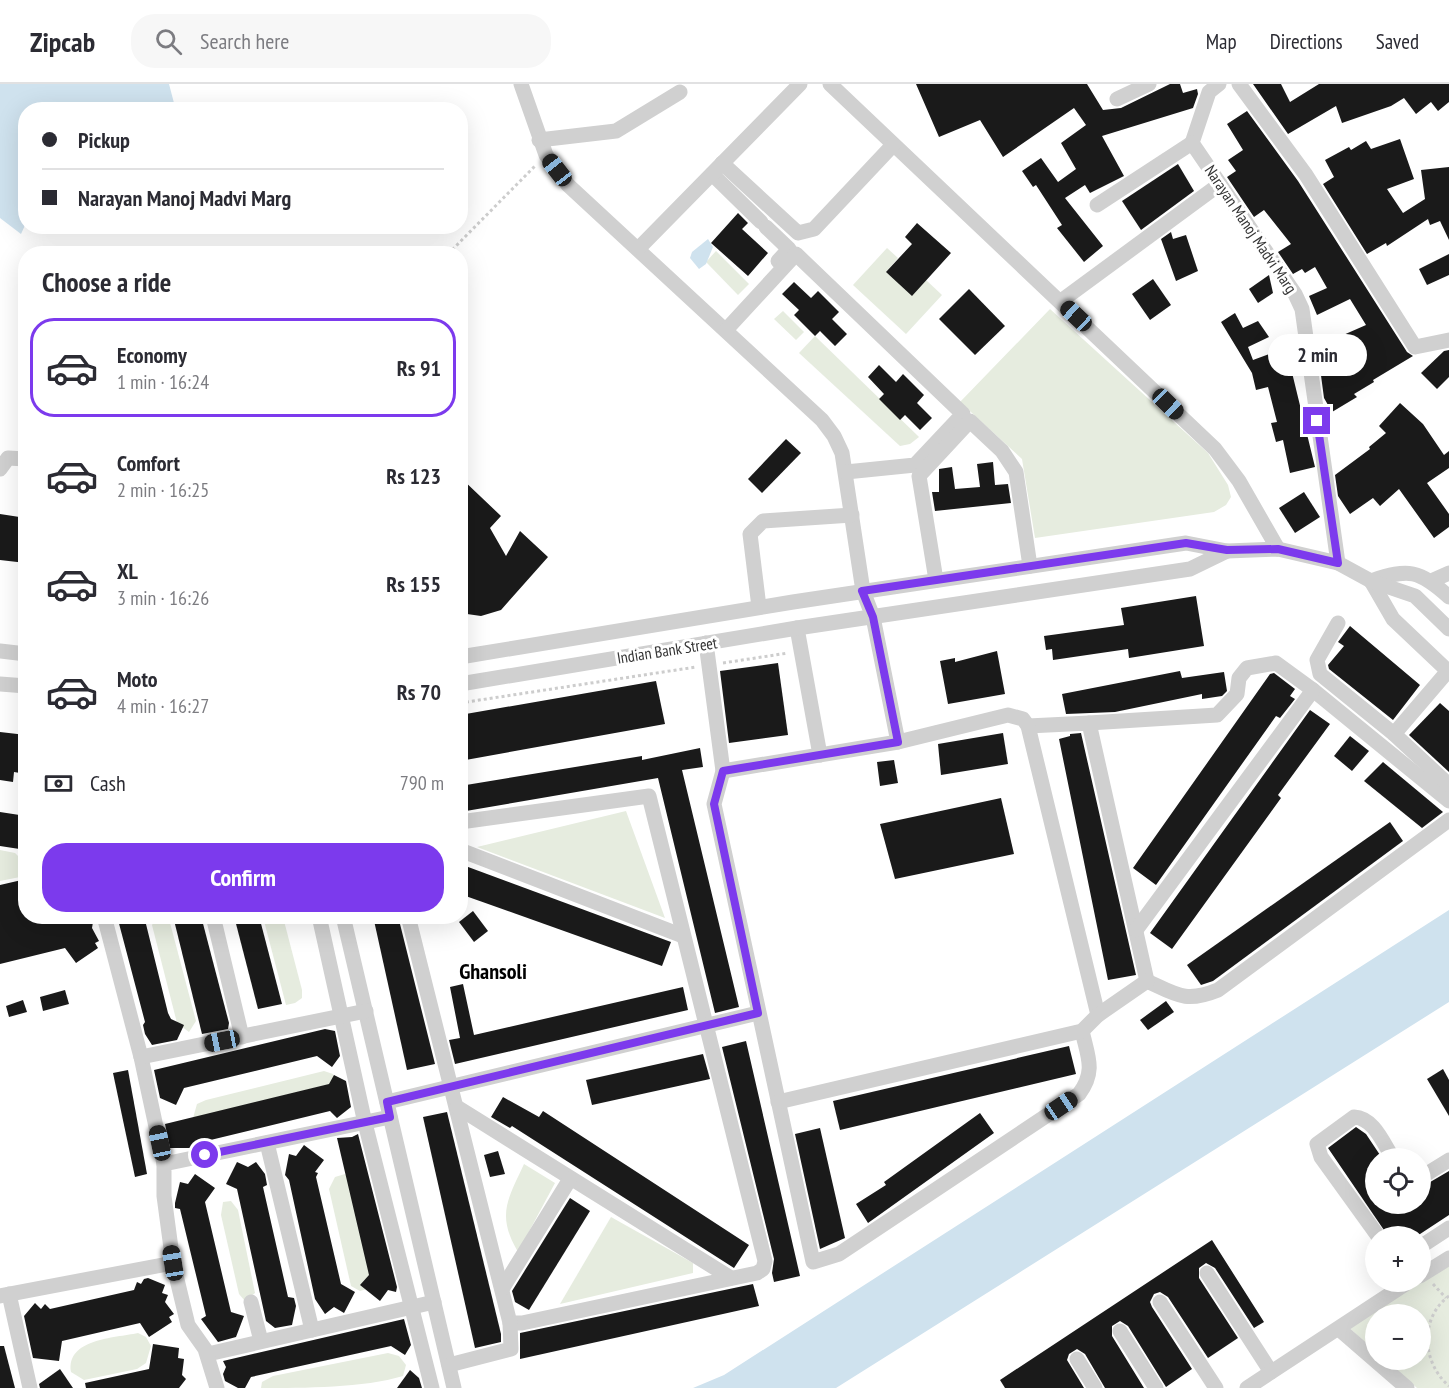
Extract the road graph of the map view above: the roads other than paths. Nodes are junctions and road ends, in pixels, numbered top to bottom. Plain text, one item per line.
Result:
1 (521, 84) edge
2 (800, 84) edge
3 (830, 84) edge
4 (1149, 84) edge
5 (1239, 84) edge
6 (1211, 86) edge
7 (680, 92) dead end
8 (1117, 99) dead end
9 (539, 140) junction
10 (1192, 143) junction
11 (893, 145) junction
12 (717, 169) junction
13 (1220, 184) junction
14 (1097, 205) dead end
15 (639, 248) junction
16 (1061, 301) junction
17 (723, 327) junction
18 (1449, 340) edge
19 (18, 459) edge
20 (0, 469) edge
21 (846, 472) junction
22 (852, 515) junction
23 (1278, 549) junction
24 (1227, 550) junction
25 (1338, 563) junction
26 (1030, 566) junction
27 (1449, 573) edge
28 (936, 580) junction
29 (1371, 581) junction
30 (1431, 581) junction
31 (862, 591) junction
32 (1449, 597) edge
33 (759, 607) junction
34 (873, 617) junction
35 (1338, 623) dead end
36 (797, 628) junction
37 (1449, 629) edge
38 (706, 643) junction
39 (0, 651) edge
40 (18, 653) edge
41 (468, 656) edge
42 (1449, 672) edge
43 (468, 683) edge
44 (0, 684) edge
45 (18, 685) edge
46 (1313, 690) junction
47 (1089, 723) junction
48 (1028, 726) junction
49 (1394, 734) junction
50 (898, 742) junction
51 (820, 755) junction
52 (723, 771) junction
53 (1449, 785) edge
54 (1449, 801) edge
55 (1449, 820) edge
56 (468, 821) edge
57 (468, 853) edge
58 (106, 924) edge
59 (215, 924) edge
60 (321, 924) edge
61 (345, 924) edge
62 (410, 924) edge
63 (1136, 930) junction
64 (683, 936) junction
65 (1148, 981) junction
66 (366, 1011) junction
67 (758, 1013) junction
68 (341, 1015) junction
69 (1098, 1015) junction
70 (705, 1025) junction
71 (1082, 1031) junction
72 (242, 1037) junction
73 (141, 1057) junction
74 (450, 1087) junction
75 (387, 1102) junction
76 (778, 1102) junction
77 (457, 1107) junction
78 (390, 1117) junction
79 (365, 1123) junction
80 (267, 1143) junction
81 (1386, 1148) edge
82 (1449, 1160) edge
83 (164, 1164) junction
84 (1431, 1172) edge
85 (570, 1179) junction
86 (1371, 1226) edge
87 (1449, 1228) edge
88 (1431, 1240) edge
89 (1449, 1257) edge
90 (173, 1263) junction
91 (1431, 1269) edge
92 (1207, 1273) dead end
93 (731, 1278) junction
94 (502, 1288) junction
95 (1394, 1292) edge
96 (4, 1295) edge
97 (251, 1302) dead end
98 (434, 1302) junction
99 (1160, 1302) dead end
100 (411, 1308) junction
101 (510, 1323) junction
102 (1339, 1329) junction
103 (312, 1330) junction
104 (1120, 1331) dead end
105 (261, 1341) junction
106 (208, 1354) junction
107 (1077, 1359) dead end
108 (449, 1365) junction
109 (1271, 1372) junction
110 (1253, 1387) edge
111 (30, 1388) edge
112 (217, 1388) edge
113 (432, 1388) edge
114 (454, 1388) edge
115 (1095, 1388) edge
116 (1156, 1388) edge
117 (1216, 1388) edge
118 (1407, 1388) edge

1 - 9 street
2 - 12 street
3 - 11 street
4 - 8 street
5 - 18 street
6 - 10 street
7 - 9 street
9 - 15 street
10 - 13 street, Narayan Manoj Madvi Marg
10 - 14 street
11 - 12 street
11 - 16 street
12 - 15 street
12 - 17 street
13 - 16 street
13 - 25 street, Narayan Manoj Madvi Marg
15 - 17 street
16 - 23 street
17 - 21 street
17 - 21 street
19 - 20 street
21 - 22 street
22 - 31 street
22 - 33 street
23 - 24 street, Indian Bank Street
23 - 25 street, Indian Bank Street
24 - 26 street, Indian Bank Street
24 - 34 street, Indian Bank Street
25 - 29 street, Indian Bank Street
26 - 28 street, Indian Bank Street
26 - 28 street
27 - 30 street
28 - 31 street, Indian Bank Street
29 - 30 street
29 - 37 street, Indian Bank Street
29 - 42 street
30 - 32 street
31 - 33 street, Indian Bank Street
31 - 34 street
33 - 41 street, Indian Bank Street
34 - 36 street, Indian Bank Street
34 - 50 street
35 - 49 street
36 - 38 street, Indian Bank Street
36 - 51 street
38 - 43 street, Indian Bank Street
38 - 52 street
39 - 40 street
42 - 49 street
44 - 45 street
46 - 47 street
46 - 54 street
46 - 63 street
47 - 48 street
47 - 63 street
48 - 50 street
48 - 69 street
49 - 53 street
50 - 51 street
51 - 52 street
52 - 67 street
55 - 65 street
56 - 64 street
57 - 64 street
58 - 73 street
59 - 72 street
60 - 68 street
61 - 66 street
62 - 74 street
63 - 65 street
64 - 70 street
65 - 69 street
66 - 68 street
66 - 75 street
67 - 70 street
67 - 76 street
68 - 72 street
68 - 79 street
69 - 71 street
70 - 74 street
70 - 93 street
71 - 76 street
71 - 76 street
72 - 73 street
73 - 83 street
74 - 75 street
74 - 77 street
75 - 78 street
77 - 85 street
77 - 94 street
78 - 79 street
78 - 98 street
79 - 80 street
79 - 100 street
80 - 83 street
80 - 103 street
81 - 86 street
82 - 84 street
83 - 90 street
85 - 93 street
85 - 94 street
87 - 88 street
89 - 91 street
90 - 96 street
90 - 106 street
92 - 109 street
93 - 101 street
94 - 101 street
95 - 102 street
96 - 111 street
97 - 105 street
98 - 100 street
98 - 108 street
99 - 117 street
100 - 103 street
100 - 113 street
101 - 108 street
102 - 109 street
102 - 118 street
103 - 105 street
104 - 116 street
105 - 106 street
106 - 112 street
107 - 115 street
108 - 114 street
109 - 110 street

